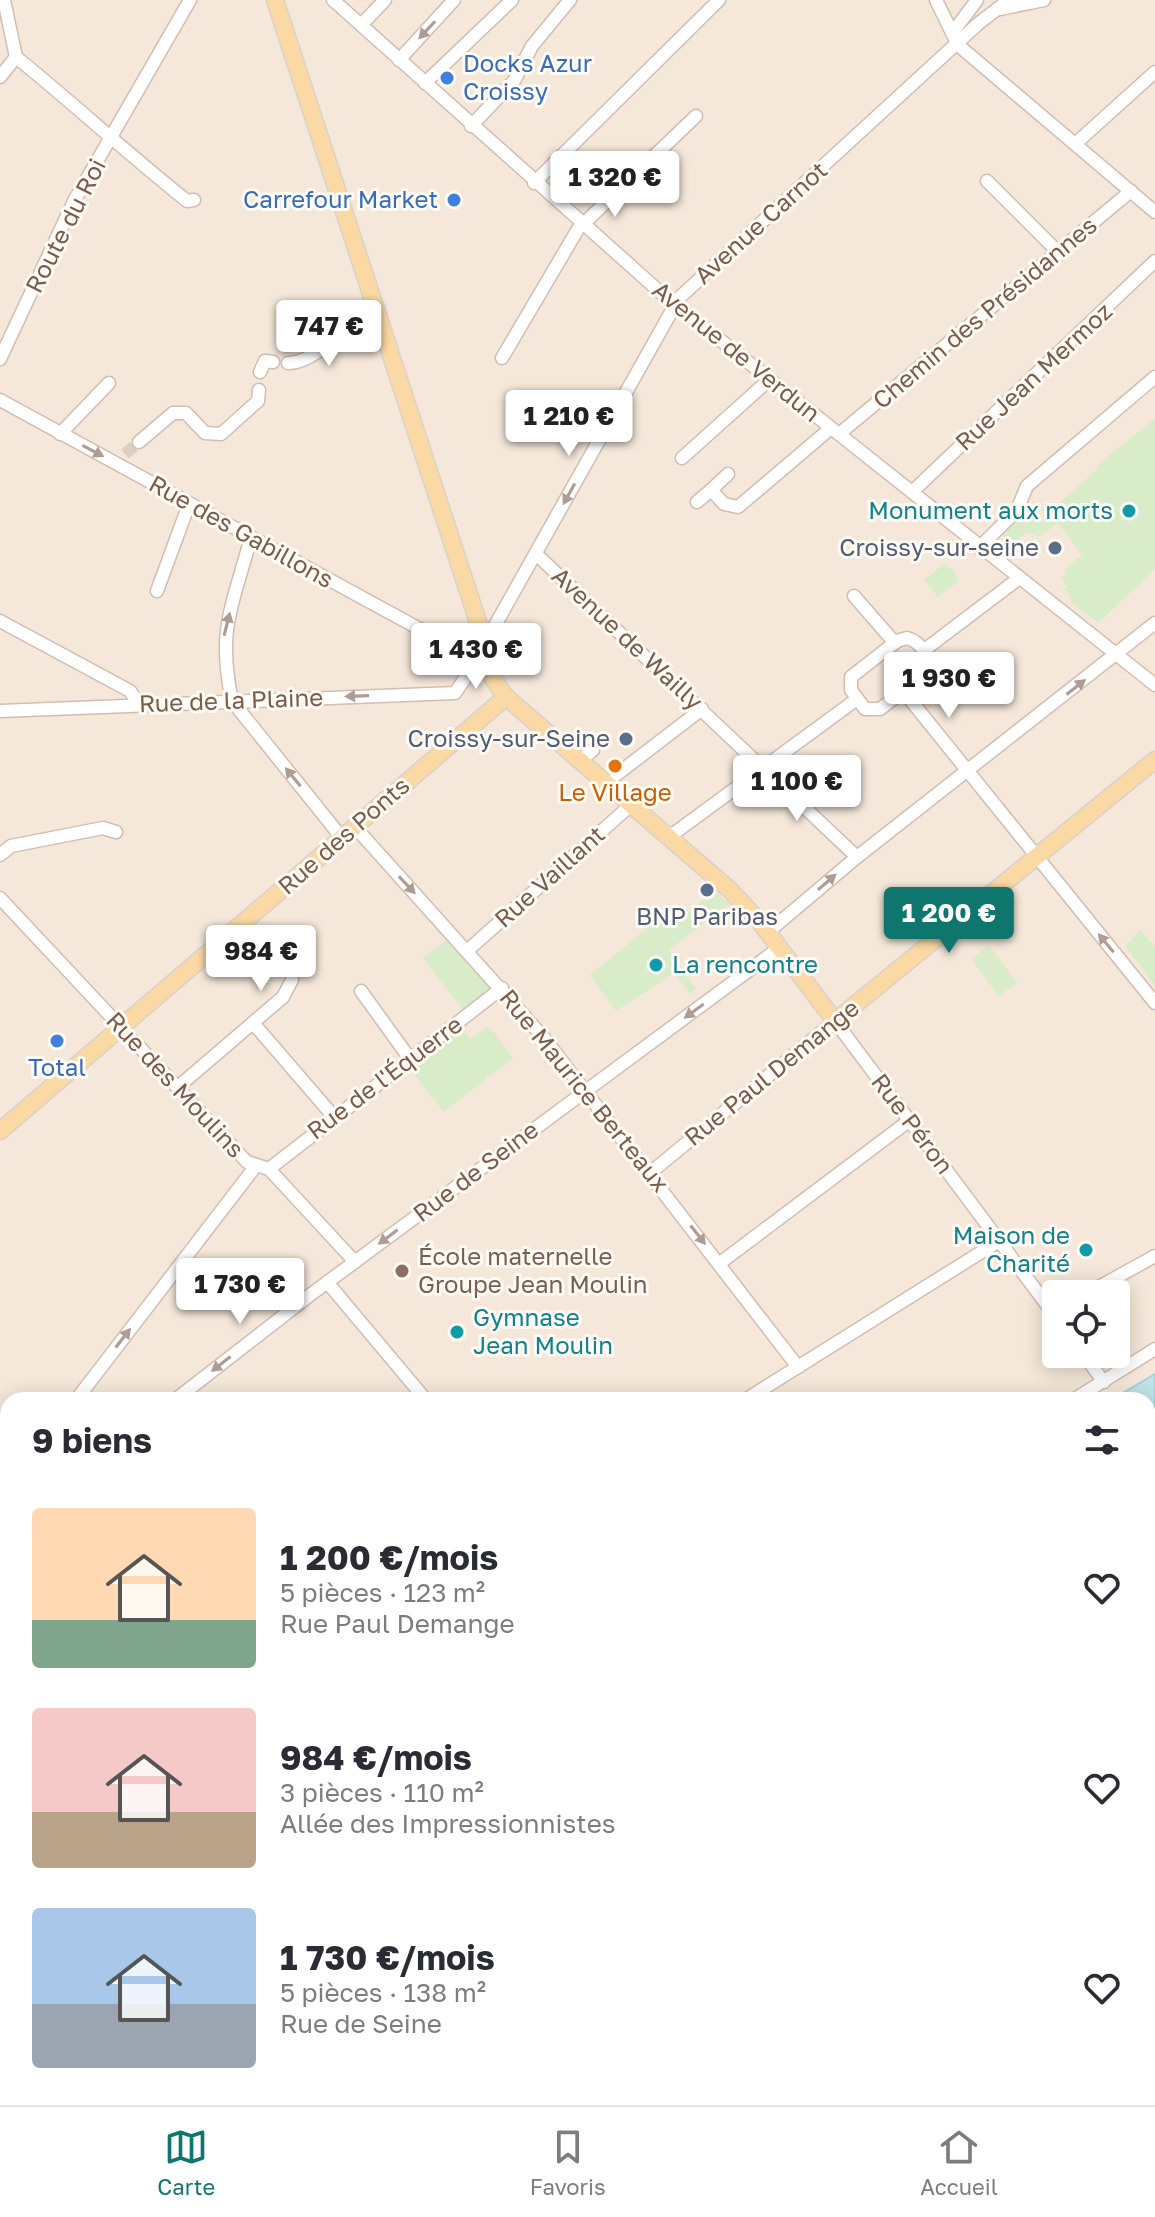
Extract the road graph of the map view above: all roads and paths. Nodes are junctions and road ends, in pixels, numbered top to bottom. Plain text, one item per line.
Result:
1 (4, 0) edge
2 (190, 0) edge
3 (275, 0) edge
4 (333, 0) edge
5 (385, 0) edge
6 (454, 0) edge
7 (512, 0) edge
8 (570, 0) edge
9 (719, 0) edge
10 (936, 0) edge
11 (977, 0) edge
12 (1044, 0) edge
13 (1004, 4) edge
14 (967, 15) junction
15 (979, 23) junction
16 (361, 25) junction
17 (953, 32) junction
18 (958, 45) junction
19 (16, 57) junction
20 (399, 60) junction
21 (1155, 72) edge
22 (0, 77) edge
23 (425, 83) junction
24 (696, 116) dead end
25 (471, 126) junction
26 (112, 137) junction
27 (1075, 144) junction
28 (987, 181) dead end
29 (534, 183) junction
30 (1131, 191) junction
31 (194, 200) dead end
32 (1155, 212) edge
33 (582, 225) junction
34 (1060, 254) junction
35 (1155, 261) edge
36 (675, 303) junction
37 (349, 325) dead end
38 (502, 358) dead end
39 (0, 359) edge
40 (273, 362) dead end
41 (288, 363) dead end
42 (260, 372) dead end
43 (1155, 377) edge
44 (770, 379) junction
45 (109, 383) dead end
46 (259, 390) dead end
47 (0, 400) edge
48 (835, 431) junction
49 (60, 434) junction
50 (139, 442) tunnel mouth
51 (682, 458) dead end
52 (728, 474) dead end
53 (711, 490) junction
54 (912, 492) junction
55 (697, 502) dead end
56 (189, 504) junction
57 (256, 540) junction
58 (979, 548) junction
59 (536, 554) junction
60 (1018, 579) junction
61 (157, 591) dead end
62 (852, 595) dead end
63 (0, 621) edge
64 (1155, 623) edge
65 (483, 637) junction
66 (895, 643) junction
67 (923, 651) junction
68 (1118, 655) junction
69 (482, 663) junction
70 (1155, 685) edge
71 (904, 692) junction
72 (506, 697) junction
73 (857, 699) junction
74 (232, 701) junction
75 (139, 704) junction
76 (702, 709) junction
77 (0, 711) edge
78 (1155, 760) edge
79 (763, 766) junction
80 (967, 771) junction
81 (616, 775) dead end
82 (632, 804) junction
83 (355, 827) junction
84 (116, 832) dead end
85 (669, 837) junction
86 (342, 838) junction
87 (0, 855) edge
88 (857, 857) junction
89 (1037, 857) junction
90 (0, 898) edge
91 (768, 932) junction
92 (779, 948) junction
93 (468, 950) junction
94 (292, 980) dead end
95 (502, 988) junction
96 (361, 991) dead end
97 (1155, 1003) edge
98 (835, 1021) junction
99 (253, 1023) junction
100 (121, 1027) junction
101 (410, 1059) junction
102 (178, 1087) junction
103 (586, 1090) junction
104 (334, 1117) junction
105 (910, 1120) junction
106 (0, 1131) edge
107 (255, 1167) junction
108 (269, 1169) junction
109 (650, 1173) junction
110 (999, 1241) junction
111 (1155, 1256) edge
112 (355, 1262) junction
113 (720, 1263) junction
114 (1112, 1280) edge
115 (327, 1282) junction
116 (1042, 1296) edge
117 (1155, 1349) edge
118 (798, 1367) junction
119 (1094, 1368) edge
120 (1104, 1382) junction
121 (83, 1392) edge
122 (186, 1392) edge
123 (419, 1392) edge
124 (758, 1392) edge
125 (1087, 1392) edge

1 - 19 street
2 - 26 street, Route du Roi
3 - 65 main road
4 - 16 street, Avenue de Verdun
5 - 16 street
6 -> 20 street
7 - 23 street
8 - 25 street
9 - 29 street
10 - 17 street
11 - 14 street
12 - 13 street
13 - 15 street, Avenue Carnot
14 - 15 street
14 - 17 street
15 - 18 street, Avenue Carnot
16 - 20 street, Avenue de Verdun
17 - 18 street
18 - 27 street
18 - 36 street, Avenue Carnot
19 - 22 street
19 - 26 street
20 - 23 street, Avenue de Verdun
21 - 27 street
23 - 25 street, Avenue de Verdun
24 - 33 street
25 - 29 street, Avenue de Verdun
26 - 31 street, Route du Roi
26 - 39 street, Route du Roi
27 - 30 street
28 - 34 street
29 - 33 street, Avenue de Verdun
30 - 32 street
30 - 34 street, Chemin des Présidannes
33 - 36 street, Avenue de Verdun
33 - 38 street
34 - 48 street, Chemin des Présidannes
35 - 54 street, Rue Jean Mermoz
36 - 44 street, Avenue de Verdun
36 -> 59 street, Avenue Carnot
37 - 41 street
40 - 42 street
43 - 58 street
44 - 48 street, Avenue de Verdun
44 - 51 street
45 - 49 street
46 - 50 street
47 - 49 street, Rue des Gabillons
48 - 53 street, Chemin des Présidannes
48 - 54 street, Avenue de Verdun
49 -> 56 street, Rue des Gabillons
52 - 53 street
53 - 55 street
54 - 58 street, Avenue de Verdun
56 - 57 street, Rue des Gabillons
56 - 61 street
57 - 69 street, Rue des Gabillons
74 -> 57 street
58 - 60 street, Avenue de Verdun
59 - 65 street, Avenue Carnot
59 - 76 street, Avenue de Wailly
60 - 67 street
60 - 68 street, Avenue de Verdun
62 - 66 street
63 - 75 street
64 - 68 street
65 - 69 main road
66 - 67 street
66 - 73 street
67 - 71 street
68 - 70 street, Avenue de Verdun
80 -> 68 street
69 - 72 main road, Rue Péron
69 -> 74 street, Rue de la Plaine
71 - 73 street
71 - 80 street
72 - 82 main road, Rue Péron
72 - 83 main road, Rue des Ponts
73 - 79 street
74 - 75 street, Rue de la Plaine
86 -> 74 street
75 - 77 street, Rue de la Plaine
76 - 79 street, Avenue de Wailly
76 - 81 street
78 - 89 main road, Rue Paul Demange
79 - 85 street
79 - 88 street, Avenue de Wailly
80 - 88 street
80 - 89 street
82 - 85 main road, Rue Péron
82 - 93 street, Rue Vaillant
83 - 86 main road, Rue des Ponts
83 -> 93 street, Rue Maurice Berteaux
84 - 87 street
85 - 91 main road, Rue Péron
86 - 100 main road, Rue des Ponts
91 -> 88 street
97 -> 89 street
89 - 98 main road, Rue Paul Demange
90 - 100 street, Rue des Moulins
91 - 92 main road, Rue Péron
92 - 98 main road, Rue Péron
92 -> 103 street, Rue de Seine
93 - 95 street, Rue Maurice Berteaux
94 - 99 street
95 - 101 street, Rue de l'Équerre
95 - 103 street, Rue Maurice Berteaux
96 - 101 street
98 - 105 street, Rue Péron
98 - 109 street, Rue Paul Demange
99 - 102 street
99 - 104 street
100 - 102 street, Rue des Moulins
100 - 106 main road, Rue des Ponts
101 - 104 street, Rue de l'Équerre
102 - 107 street, Rue des Moulins
103 - 109 street, Rue Maurice Berteaux
103 -> 112 street, Rue de Seine
104 - 108 street, Rue de l'Équerre
105 - 110 street, Rue Péron
105 - 113 street
107 - 108 street, Rue des Moulins
121 -> 107 street
108 - 112 street, Rue des Moulins
109 -> 113 street, Rue Maurice Berteaux
110 - 116 street, Rue Péron
110 - 118 street
111 - 114 street
112 - 115 street, Rue de Seine
113 - 118 street, Rue Maurice Berteaux
115 -> 122 street, Rue de Seine
115 - 123 street
117 - 120 street
118 - 124 street
119 - 120 street
120 - 125 street

